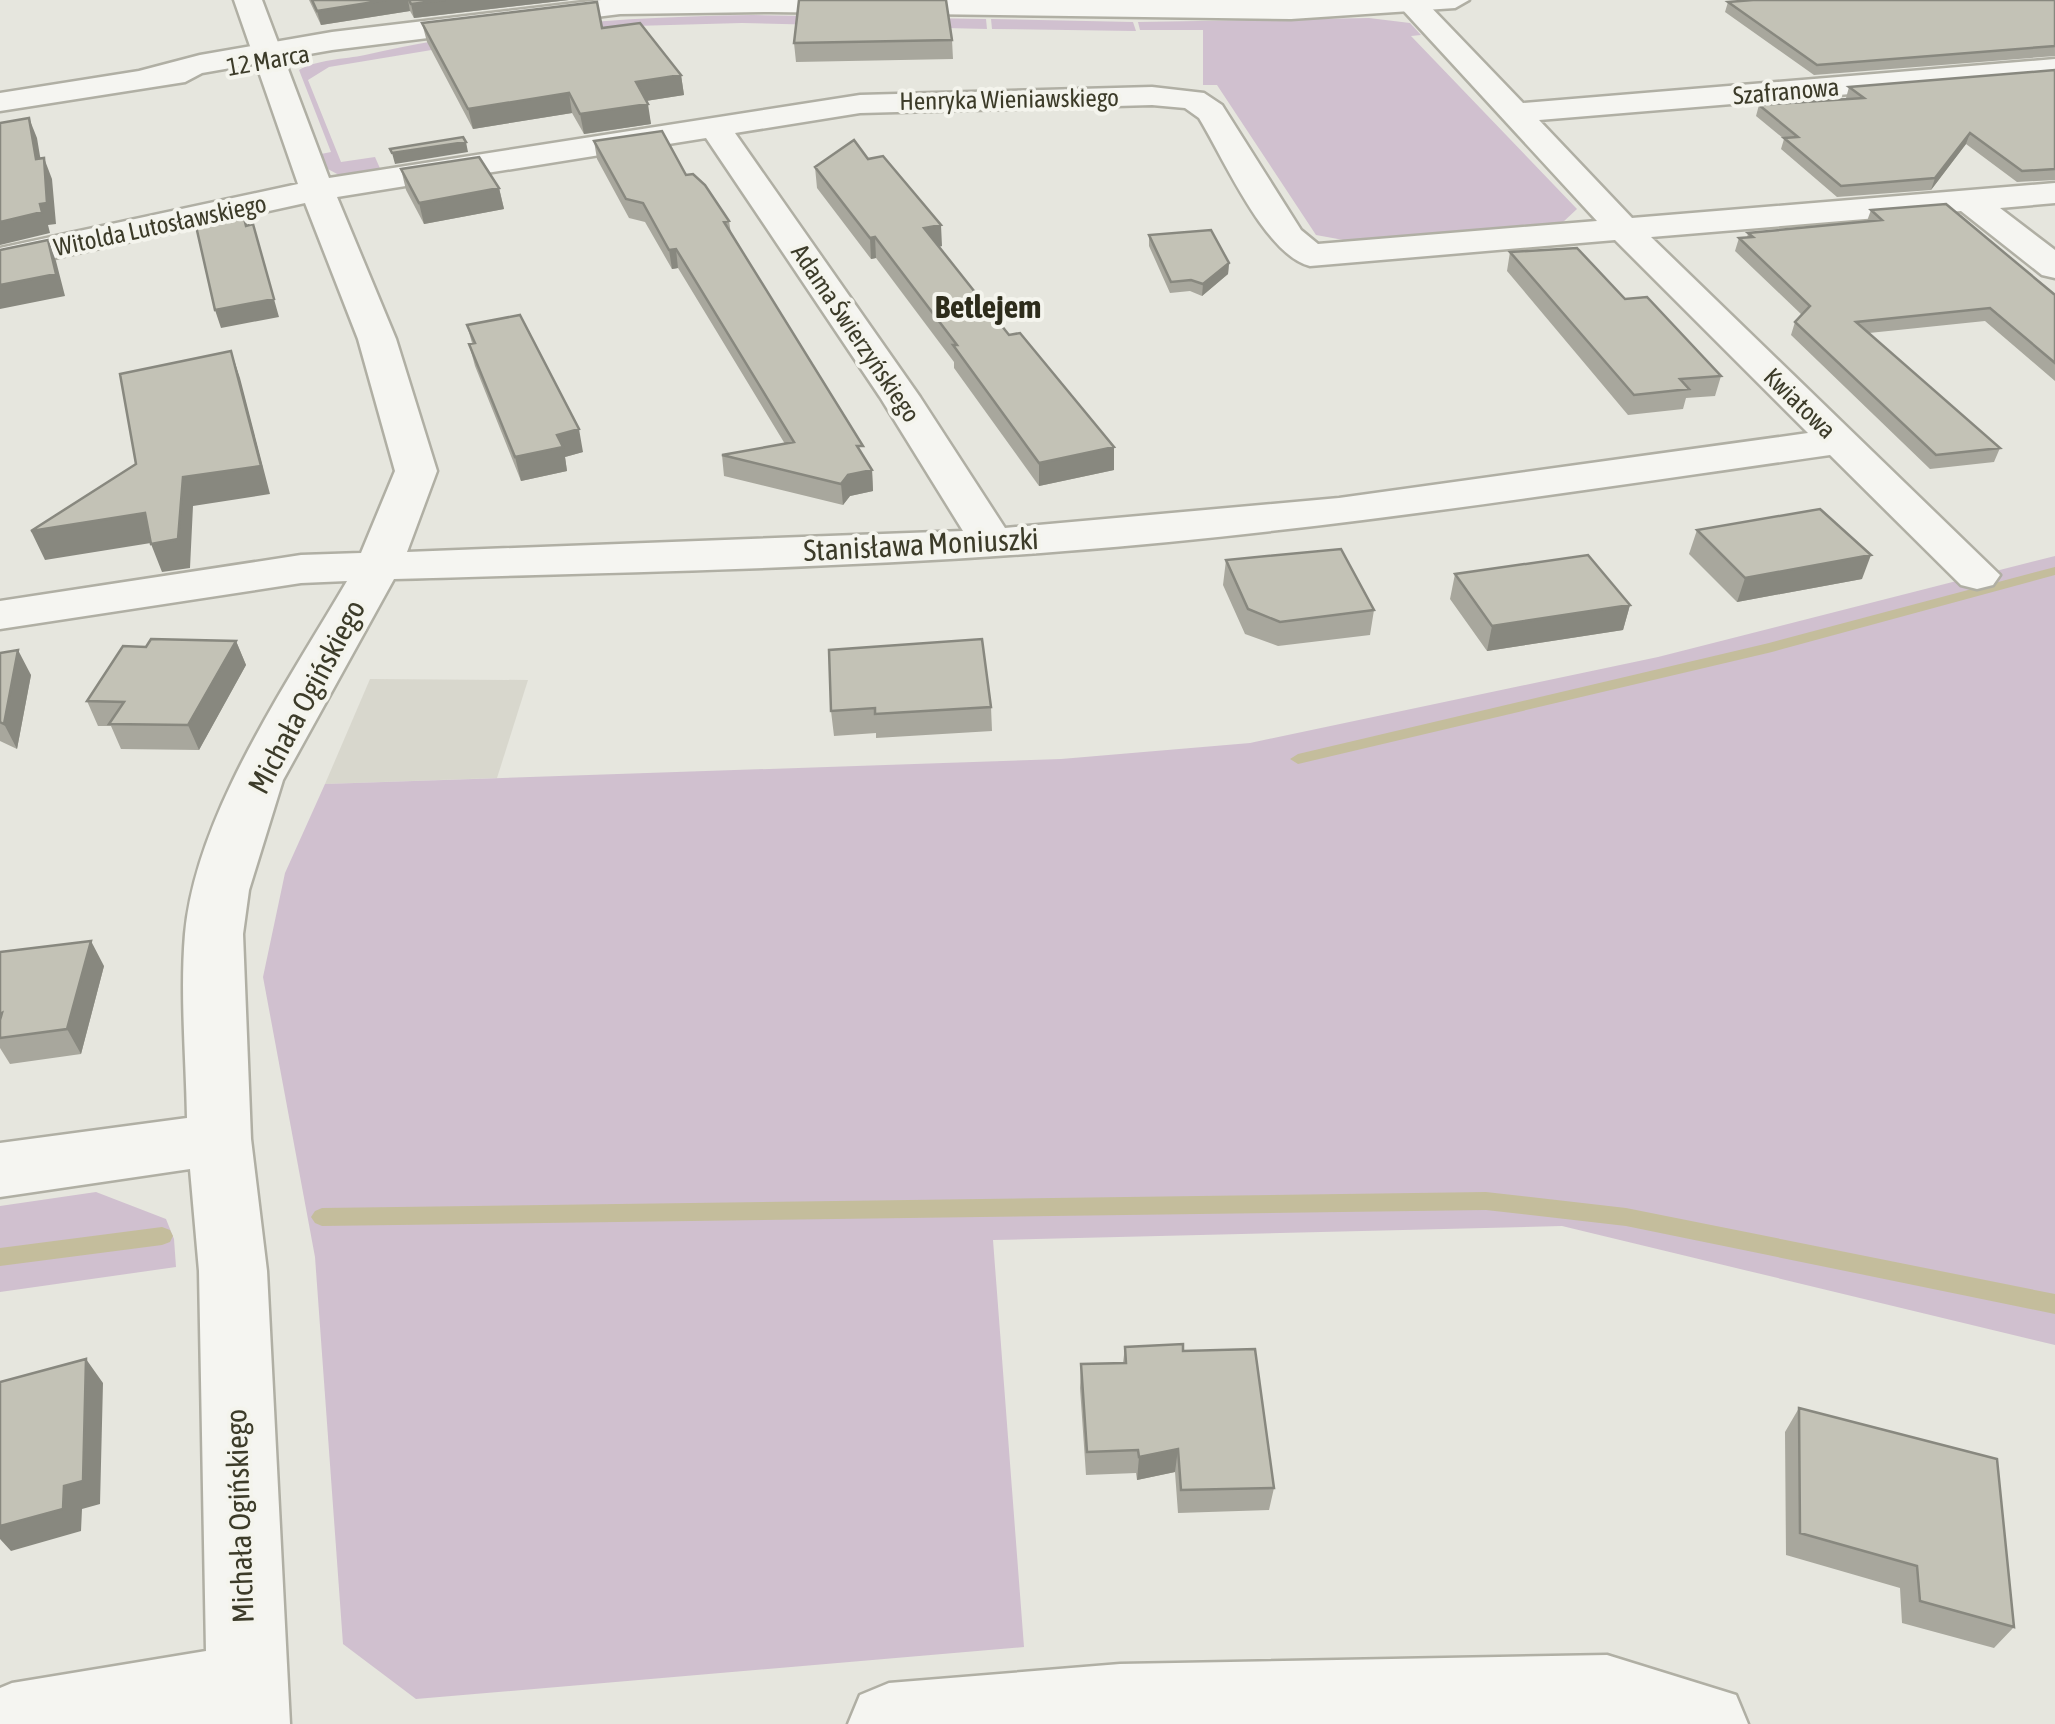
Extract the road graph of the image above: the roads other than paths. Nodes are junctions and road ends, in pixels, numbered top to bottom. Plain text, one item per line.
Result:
1 (248, 0) edge
2 (1455, 0) edge
3 (1412, 3) junction
4 (1160, 5) edge
5 (268, 56) junction
6 (2055, 68) edge
7 (0, 102) edge
8 (1516, 113) junction
9 (713, 125) junction
10 (319, 190) junction
11 (2055, 193) edge
12 (1968, 200) junction
13 (1624, 230) junction
14 (0, 259) edge
15 (2055, 267) edge
16 (1840, 441) junction
17 (993, 544) junction
18 (379, 565) junction
19 (1977, 575) dead end
20 (0, 615) edge
21 (219, 1139) junction
22 (0, 1170) edge
23 (247, 1704) edge
24 (12, 1724) edge
25 (888, 1724) edge
26 (1707, 1724) edge

1 - 5 street, Michała Ogińskiego
2 - 3 street, 12 Marca
3 - 4 street, 12 Marca
3 - 8 street, Kwiatowa
4 - 5 street, 12 Marca
5 - 7 street, 12 Marca
5 - 10 street, Michała Ogińskiego
6 - 8 street, Szafranowa
8 - 13 street, Kwiatowa
9 - 10 street, Henryka Wieniawskiego
9 - 13 street, Henryka Wieniawskiego
9 - 17 street, Adama Świerzyńskiego
10 - 14 street, Witolda Lutosławskiego
10 - 18 street, Michała Ogińskiego
11 - 12 street
12 - 13 street
12 - 15 street
13 - 16 street, Kwiatowa
16 - 17 street, Stanisława Moniuszki
16 - 19 street, Kwiatowa
17 - 18 street, Stanisława Moniuszki
18 - 20 street, Stanisława Moniuszki
18 - 21 street, Michała Ogińskiego
21 - 22 street
21 - 23 street, Michała Ogińskiego
23 - 24 street
25 - 26 street

